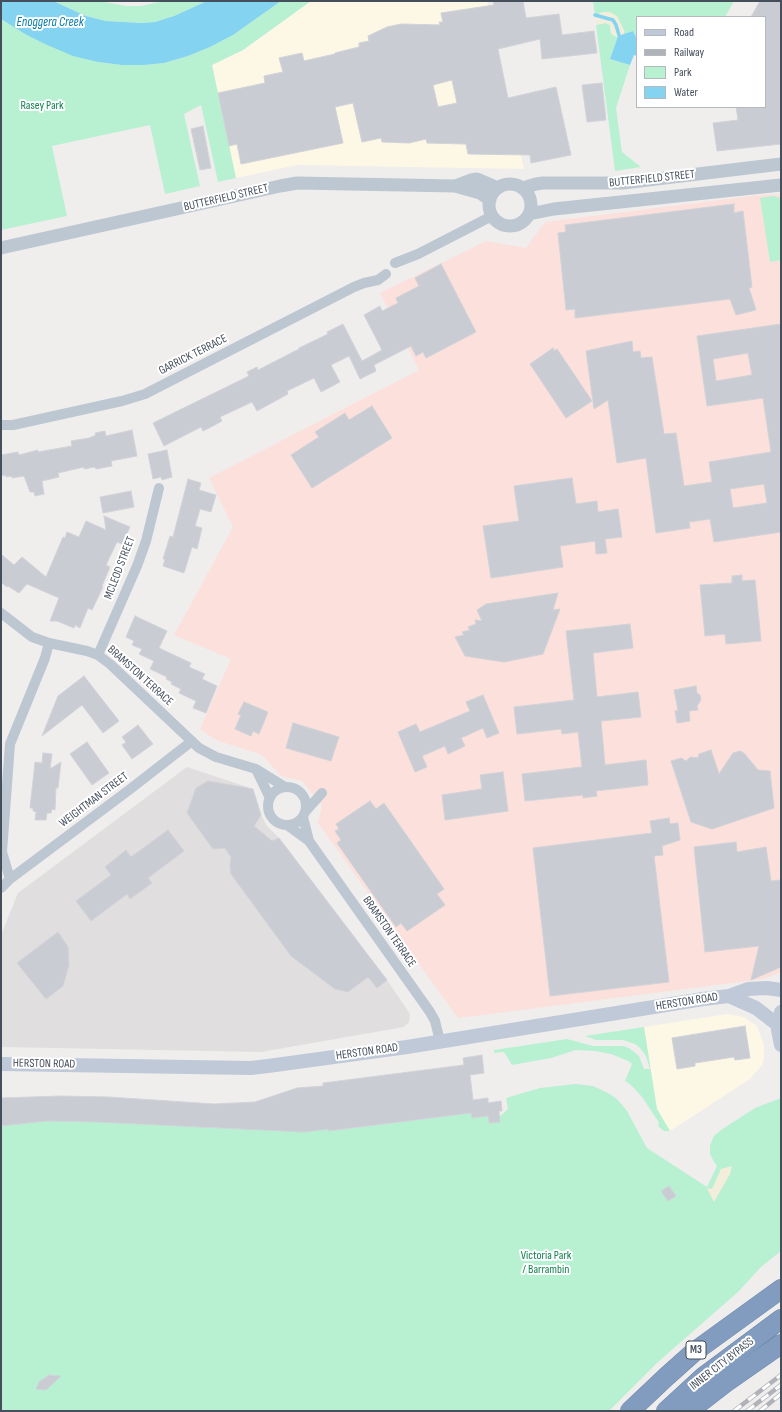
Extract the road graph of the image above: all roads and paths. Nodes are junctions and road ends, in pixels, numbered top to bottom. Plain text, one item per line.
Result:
1 (781, 164) edge
2 (781, 184) edge
3 (455, 186) junction
4 (498, 188) junction
5 (523, 188) junction
6 (490, 200) junction
7 (530, 214) junction
8 (492, 216) junction
9 (1, 248) edge
10 (395, 263) dead end
11 (386, 274) dead end
12 (1, 425) edge
13 (159, 488) dead end
14 (1, 612) edge
15 (49, 643) junction
16 (98, 655) junction
17 (192, 741) junction
18 (256, 769) junction
19 (285, 787) junction
20 (298, 790) junction
21 (270, 798) junction
22 (304, 814) junction
23 (287, 825) junction
24 (309, 840) junction
25 (10, 879) junction
26 (1, 888) edge
27 (781, 990) edge
28 (729, 996) junction
29 (780, 1018) edge
30 (440, 1041) junction
31 (781, 1045) edge
32 (1, 1064) edge
33 (781, 1273) edge
34 (775, 1293) edge
35 (781, 1319) edge
36 (781, 1344) edge
37 (630, 1411) edge
38 (666, 1411) edge
39 (688, 1411) edge

1 - 5 street, BUTTERFIELD STREET
2 - 7 street, BUTTERFIELD STREET
3 - 4 street, BUTTERFIELD STREET
3 - 6 street, BUTTERFIELD STREET
3 - 9 street, BUTTERFIELD STREET
4 - 5 street
4 - 6 street
5 - 7 street
6 - 8 street
7 - 8 street
8 - 10 street
11 - 12 street, GARRICK TERRACE
13 - 16 street, MCLEOD STREET
14 - 15 street, BRAMSTON TERRACE
15 - 16 street, BRAMSTON TERRACE
15 - 25 street
16 - 17 street, BRAMSTON TERRACE
17 - 18 street, BRAMSTON TERRACE
17 - 25 street, WEIGHTMAN STREET
18 - 19 street, BRAMSTON TERRACE
18 - 21 street
19 - 20 street
19 - 21 street
20 - 22 street
20 - 22 street
21 - 23 street
22 - 23 street
22 - 24 street, BRAMSTON TERRACE
23 - 24 street, BRAMSTON TERRACE
24 - 30 street, BRAMSTON TERRACE
25 - 26 street, WEIGHTMAN STREET
27 - 28 main road, HERSTON ROAD
28 - 29 main road, HERSTON ROAD
28 - 30 main road, HERSTON ROAD
29 - 31 main road, HERSTON ROAD
30 - 32 main road, HERSTON ROAD
33 - 34 highway
34 - 37 highway, M3
35 - 38 highway, INNER CITY BYPASS / M3
36 - 39 highway

